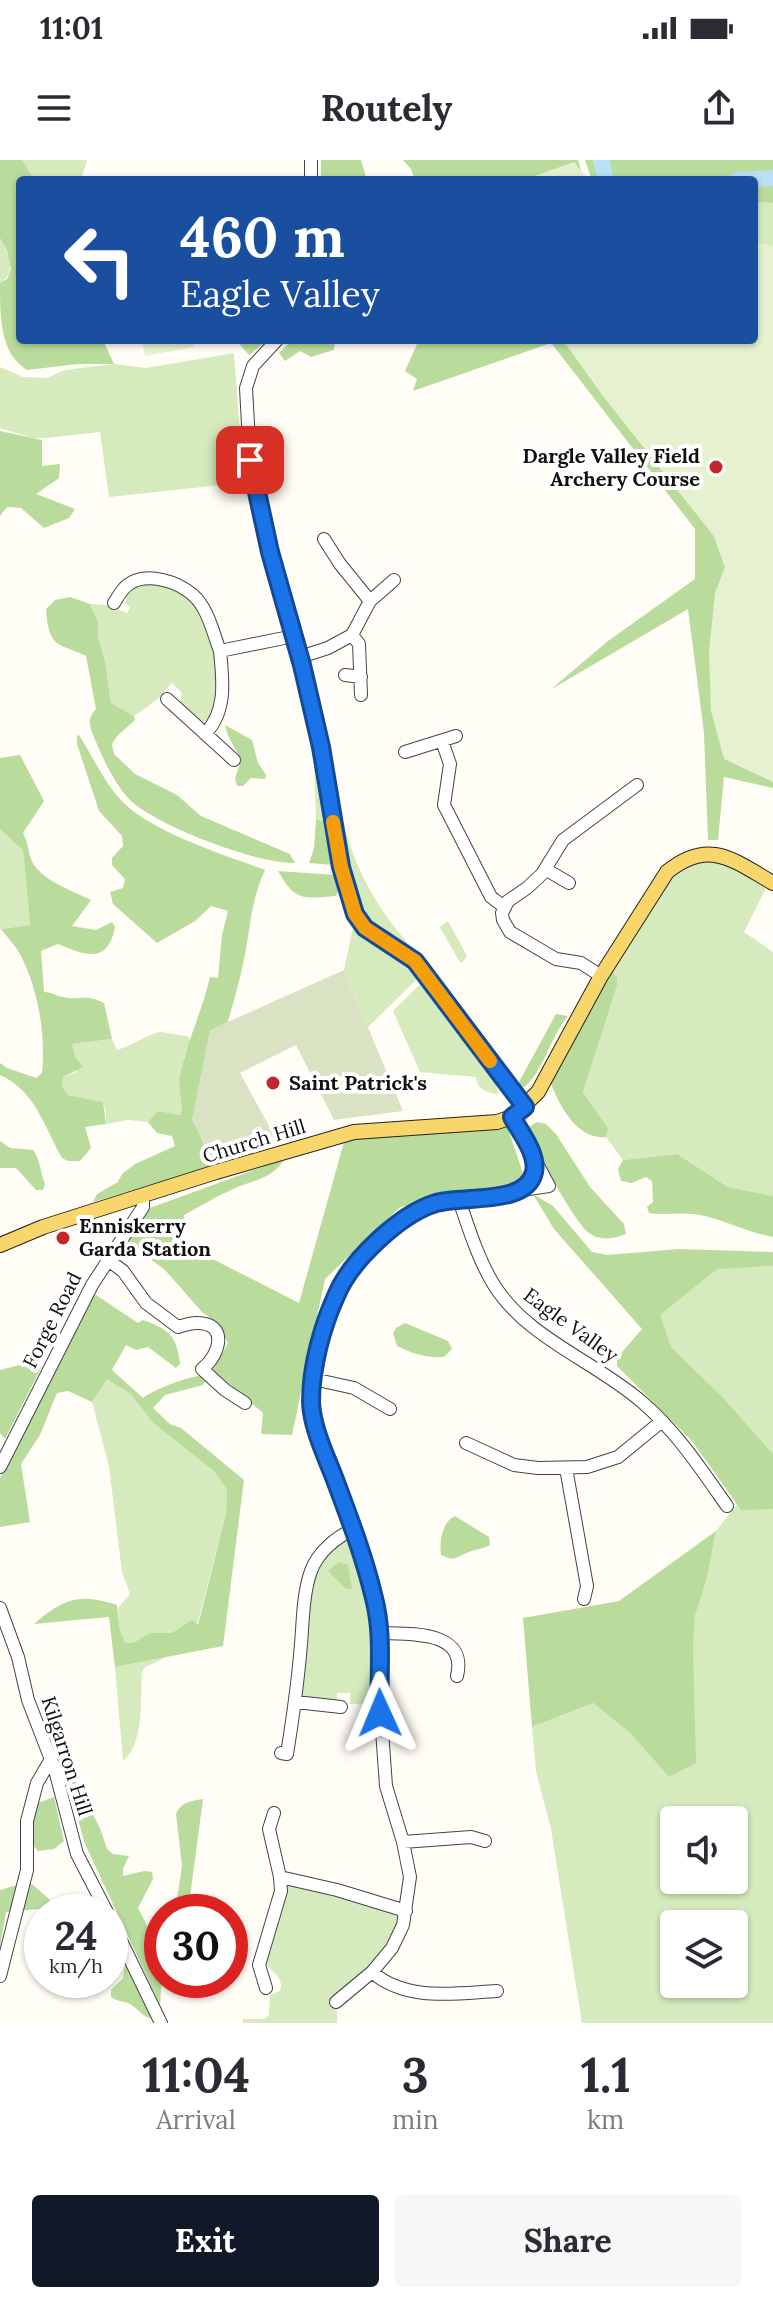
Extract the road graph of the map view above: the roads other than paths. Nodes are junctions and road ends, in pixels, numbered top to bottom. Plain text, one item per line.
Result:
1 (273, 344) edge
2 (324, 539) dead end
3 (394, 580) dead end
4 (370, 601) junction
5 (114, 603) dead end
6 (352, 635) junction
7 (294, 636) junction
8 (220, 651) junction
9 (300, 657) junction
10 (345, 675) dead end
11 (361, 677) junction
12 (361, 695) dead end
13 (167, 699) dead end
14 (205, 734) junction
15 (456, 736) dead end
16 (442, 741) junction
17 (405, 752) dead end
18 (234, 760) dead end
19 (637, 785) dead end
20 (545, 869) junction
21 (569, 883) dead end
22 (773, 883) edge
23 (503, 906) junction
24 (601, 976) junction
25 (519, 1112) junction
26 (534, 1158) junction
27 (518, 1193) junction
28 (143, 1196) junction
29 (459, 1200) junction
30 (0, 1245) edge
31 (108, 1260) junction
32 (313, 1379) junction
33 (245, 1403) dead end
34 (390, 1409) dead end
35 (662, 1421) junction
36 (466, 1443) dead end
37 (0, 1467) edge
38 (566, 1468) junction
39 (727, 1506) dead end
40 (354, 1529) junction
41 (584, 1599) dead end
42 (0, 1608) edge
43 (381, 1633) junction
44 (457, 1676) dead end
45 (296, 1702) junction
46 (341, 1707) dead end
47 (281, 1753) dead end
48 (51, 1759) junction
49 (274, 1813) dead end
50 (485, 1841) dead end
51 (403, 1842) junction
52 (280, 1877) junction
53 (98, 1894) edge
54 (406, 1911) junction
55 (128, 1956) edge
56 (372, 1972) junction
57 (0, 1976) edge
58 (266, 1988) dead end
59 (497, 1991) dead end
60 (336, 2002) dead end
61 (159, 2022) edge

1 - 7 street
2 - 4 street
3 - 4 street
4 - 6 street
5 - 8 street
6 - 9 street
6 - 11 street
7 - 8 street
7 - 9 street
8 - 14 street
9 - 25 street
10 - 11 street
11 - 12 street
13 - 14 street
14 - 18 street
15 - 16 street
16 - 17 street
16 - 23 street
19 - 20 street
20 - 21 street
20 - 23 street
22 - 24 main road
23 - 24 street
24 - 25 main road
25 - 26 street
25 - 28 main road, Church Hill
26 - 27 street
26 - 27 street
27 - 29 street
28 - 30 main road, Church Hill
28 - 31 street, Forge Road
29 - 32 street
29 - 35 street, Eagle Valley
31 - 33 street
31 - 37 street, Forge Road
32 - 34 street
32 - 40 street
35 - 38 street
35 - 39 street, Eagle Valley
36 - 38 street
38 - 41 street
40 - 43 street
40 - 45 street
42 - 48 street, Kilgarron Hill
43 - 44 street
43 - 51 street
45 - 46 street
45 - 47 street
48 - 53 street, Kilgarron Hill
48 - 57 street
49 - 52 street
50 - 51 street
51 - 54 street
52 - 54 street
52 - 58 street
54 - 56 street
55 - 61 street
56 - 59 street
56 - 60 street

